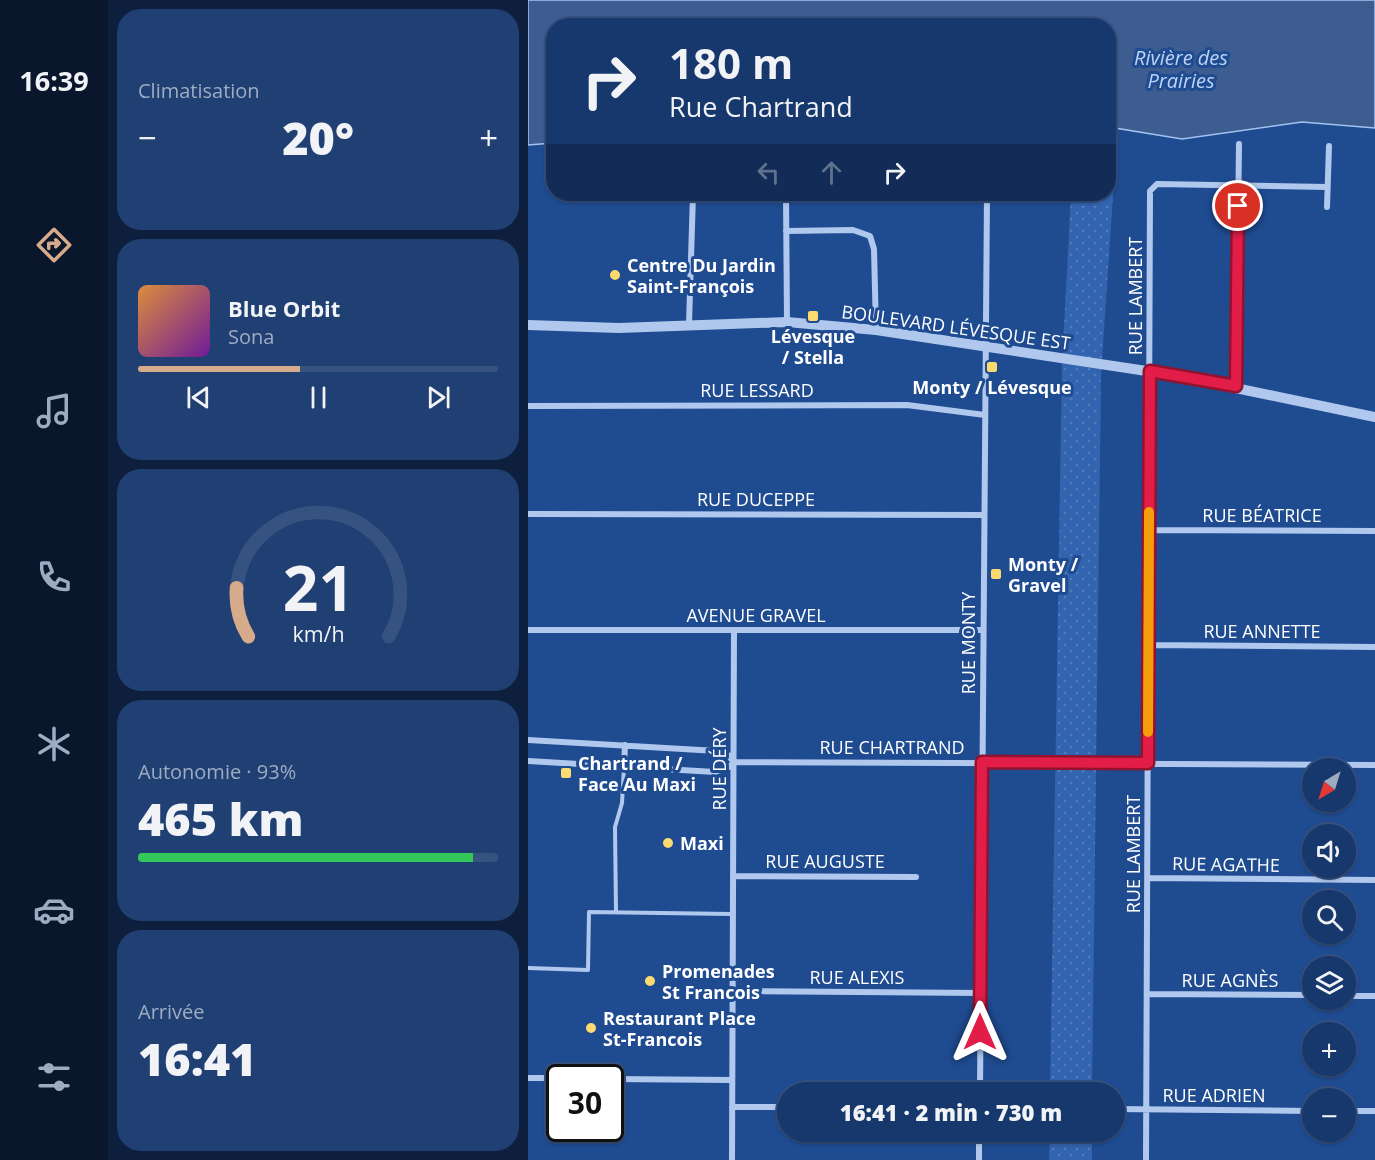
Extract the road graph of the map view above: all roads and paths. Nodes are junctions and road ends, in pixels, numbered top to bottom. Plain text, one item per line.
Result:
1 (1239, 144) dead end
2 (1329, 146) dead end
3 (1238, 186) junction
4 (1327, 187) junction
5 (693, 201) edge
6 (786, 201) edge
7 (987, 201) edge
8 (1327, 207) dead end
9 (786, 231) junction
10 (787, 322) junction
11 (689, 324) junction
12 (528, 326) edge
13 (876, 330) junction
14 (986, 346) junction
15 (1150, 371) junction
16 (1236, 386) junction
17 (528, 406) edge
18 (985, 415) junction
19 (1375, 417) edge
20 (528, 514) edge
21 (984, 515) junction
22 (1149, 530) junction
23 (1375, 531) edge
24 (528, 630) edge
25 (734, 630) junction
26 (983, 630) junction
27 (1149, 645) junction
28 (1375, 647) edge
29 (528, 740) edge
30 (625, 745) junction
31 (528, 761) edge
32 (734, 762) junction
33 (982, 762) junction
34 (1148, 763) junction
35 (1375, 765) edge
36 (624, 767) junction
37 (733, 876) junction
38 (916, 877) dead end
39 (1148, 878) junction
40 (1375, 880) edge
41 (616, 912) junction
42 (733, 914) junction
43 (528, 969) edge
44 (733, 991) junction
45 (981, 993) junction
46 (1147, 994) junction
47 (1302, 995) edge
48 (1356, 996) edge
49 (1375, 996) edge
50 (528, 1078) edge
51 (546, 1078) edge
52 (624, 1079) edge
53 (732, 1080) junction
54 (980, 1082) edge
55 (732, 1107) junction
56 (777, 1107) edge
57 (1125, 1109) edge
58 (1147, 1110) junction
59 (1302, 1111) edge
60 (1356, 1111) edge
61 (1375, 1111) edge
62 (980, 1142) edge
63 (732, 1160) edge
64 (979, 1160) edge
65 (1146, 1160) edge

1 - 3 street
2 - 4 street
3 - 4 street
3 - 15 street, RUE LAMBERT
3 - 16 street
4 - 8 street
5 - 11 street
6 - 9 street
7 - 14 street, RUE MONTY
9 - 10 street
9 - 13 street
10 - 11 street, BOULEVARD LÉVESQUE EST
10 - 13 street, BOULEVARD LÉVESQUE EST
11 - 12 street, BOULEVARD LÉVESQUE EST
13 - 14 street, BOULEVARD LÉVESQUE EST
14 - 15 street, BOULEVARD LÉVESQUE EST
14 - 18 street, RUE MONTY
15 - 16 street, BOULEVARD LÉVESQUE EST
15 - 22 street, RUE LAMBERT
16 - 19 street, BOULEVARD LÉVESQUE EST
17 - 18 street, RUE LESSARD
18 - 21 street, RUE MONTY
20 - 21 street, RUE DUCEPPE
21 - 26 street, RUE MONTY
22 - 23 street, RUE BÉATRICE
22 - 27 street, RUE LAMBERT
24 - 25 street, AVENUE GRAVEL
25 - 26 street, AVENUE GRAVEL
25 - 32 street, RUE DÉRY
26 - 33 street, RUE MONTY
27 - 28 street, RUE ANNETTE
27 - 34 street, RUE LAMBERT
29 - 30 street, RUE CHARTRAND
30 - 32 street, RUE CHARTRAND
30 - 36 street
31 - 36 street, RUE CHARTRAND
32 - 33 street, RUE CHARTRAND
32 - 36 street, RUE CHARTRAND
32 - 37 street, RUE DÉRY
33 - 34 street, RUE CHARTRAND
33 - 45 street, RUE MONTY
34 - 35 street, RUE CHARTRAND
34 - 39 street, RUE LAMBERT
36 - 41 lane
37 - 38 street, RUE AUGUSTE
37 - 42 street, RUE DÉRY
39 - 40 street, RUE AGATHE
39 - 46 street, RUE LAMBERT
41 - 42 lane
41 - 43 lane
42 - 44 street, RUE DÉRY
44 - 45 street, RUE ALEXIS
44 - 53 street, RUE DÉRY
45 - 54 street, RUE MONTY
46 - 47 street, RUE AGNÈS
46 - 58 street, RUE LAMBERT
48 - 49 street
50 - 51 street
52 - 53 street
53 - 55 street, RUE DÉRY
55 - 56 street
55 - 63 street, RUE DÉRY
57 - 58 street, RUE ADRIEN
58 - 59 street, RUE ADRIEN
58 - 65 street, RUE LAMBERT
60 - 61 street
62 - 64 street

